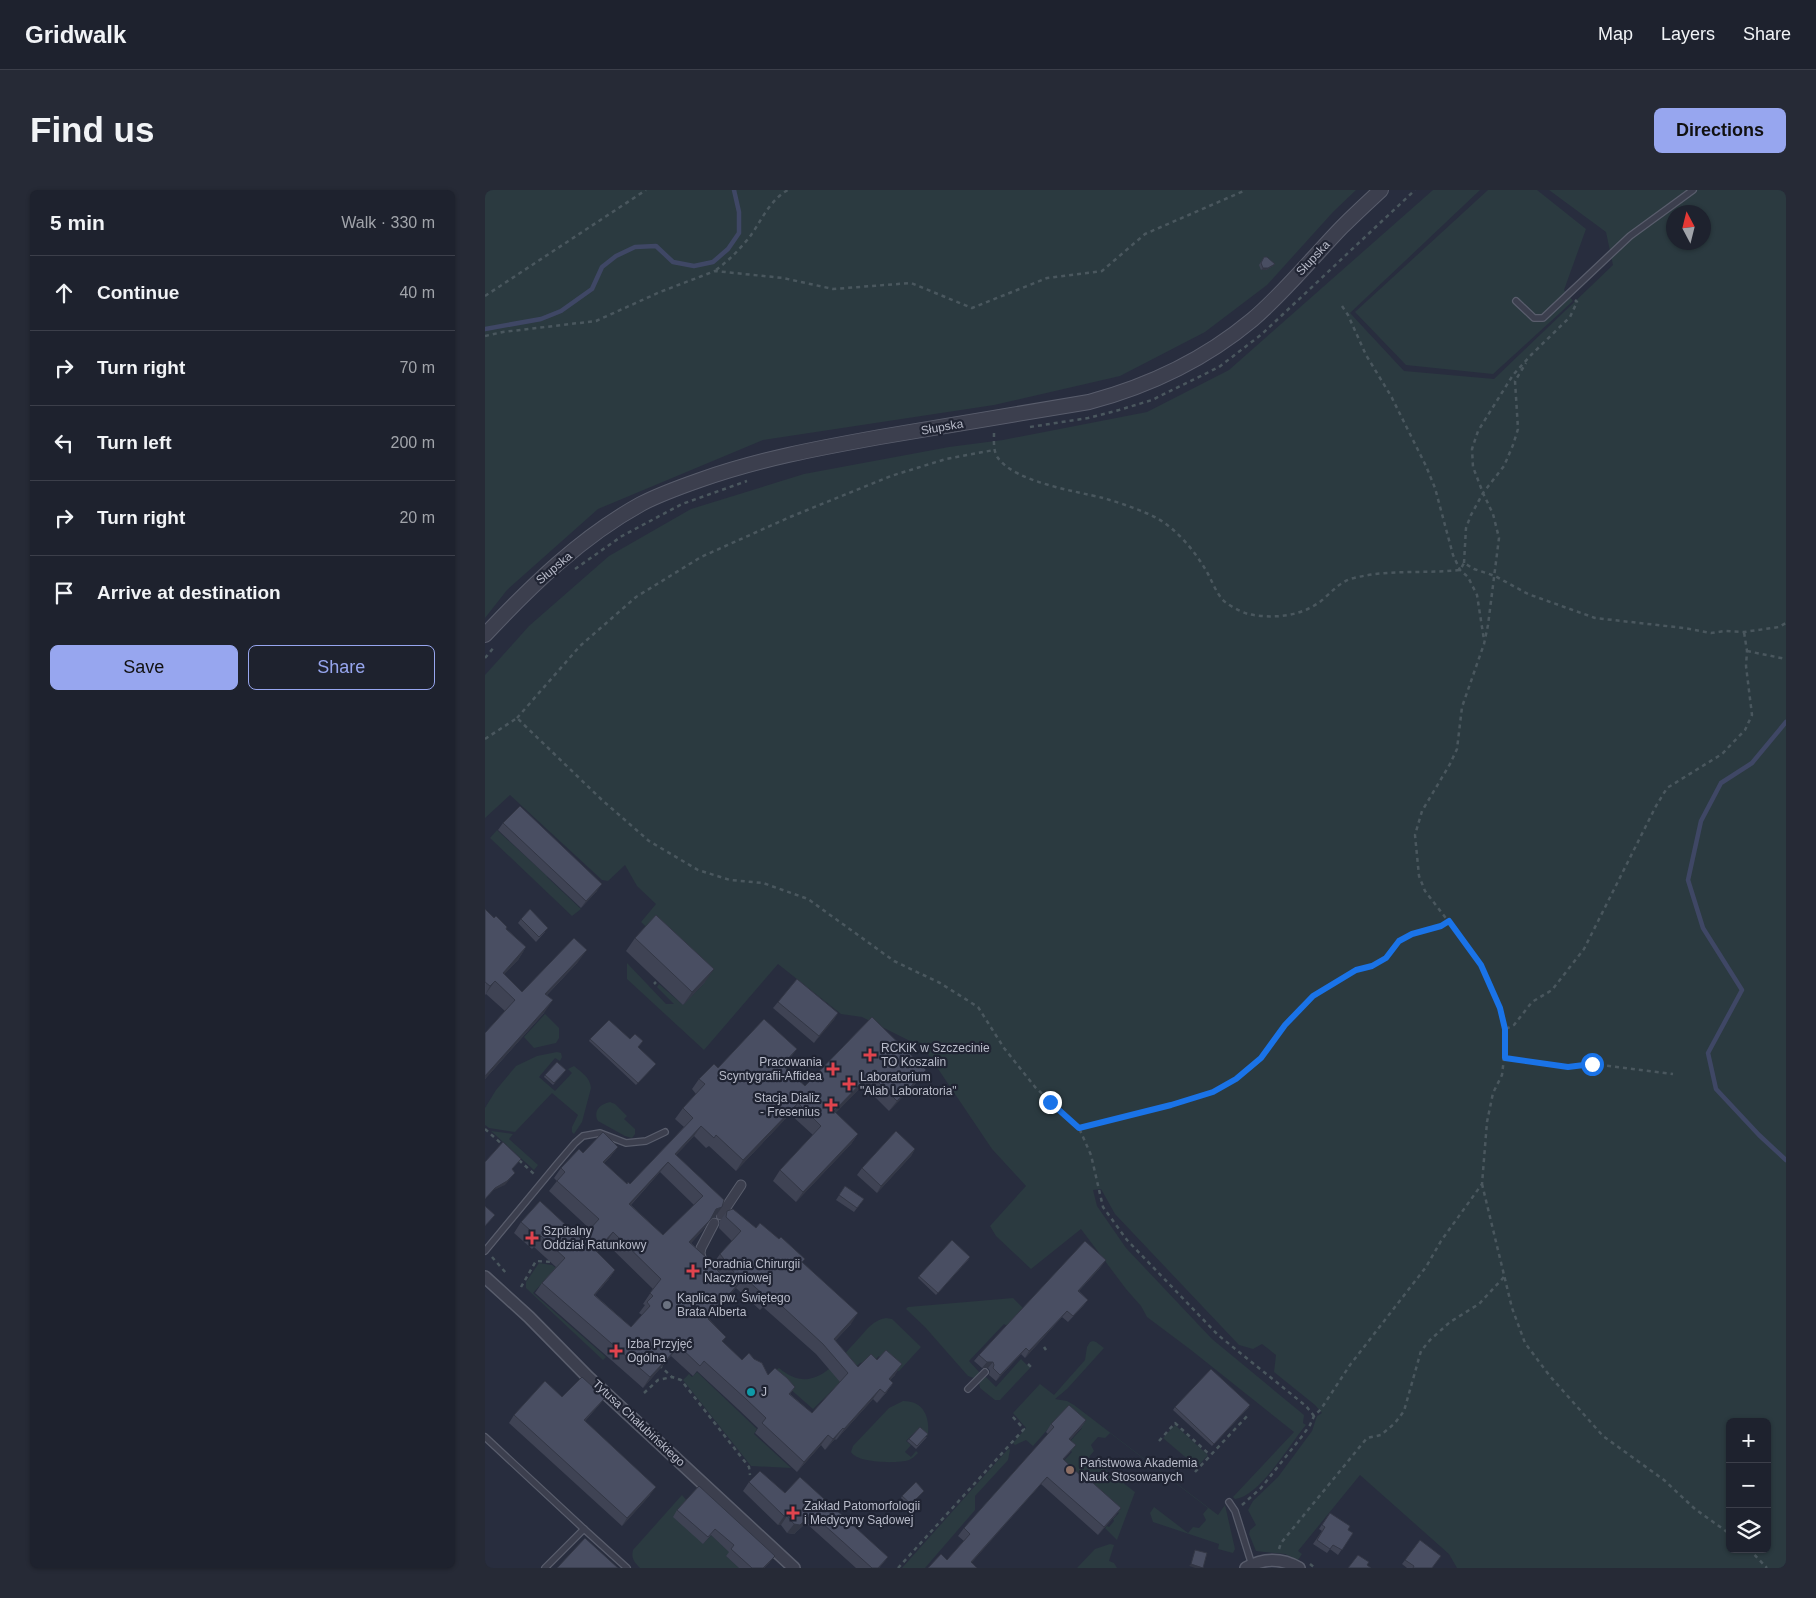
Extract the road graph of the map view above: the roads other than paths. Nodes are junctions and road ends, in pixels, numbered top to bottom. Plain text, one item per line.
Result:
1 (1381, 190) edge
2 (1693, 190) edge
3 (1516, 301) dead end
4 (485, 635) edge
5 (665, 1132) dead end
6 (741, 1185) dead end
7 (721, 1215) edge
8 (714, 1223) edge
9 (485, 1251) edge
10 (708, 1270) edge
11 (485, 1277) edge
12 (985, 1372) edge
13 (968, 1390) dead end
14 (485, 1437) edge
15 (1229, 1502) dead end
16 (584, 1529) junction
17 (1249, 1566) edge
18 (545, 1568) edge
19 (627, 1568) edge
20 (794, 1568) edge
21 (1299, 1568) edge

1 - 4 street, Słupska
2 - 3 lane
5 - 9 lane
6 - 7 street
8 - 10 street
11 - 20 street, Tytusa Chałubińskiego
12 - 13 lane
14 - 16 lane
15 - 17 lane
16 - 18 lane
16 - 19 lane
17 - 21 street

